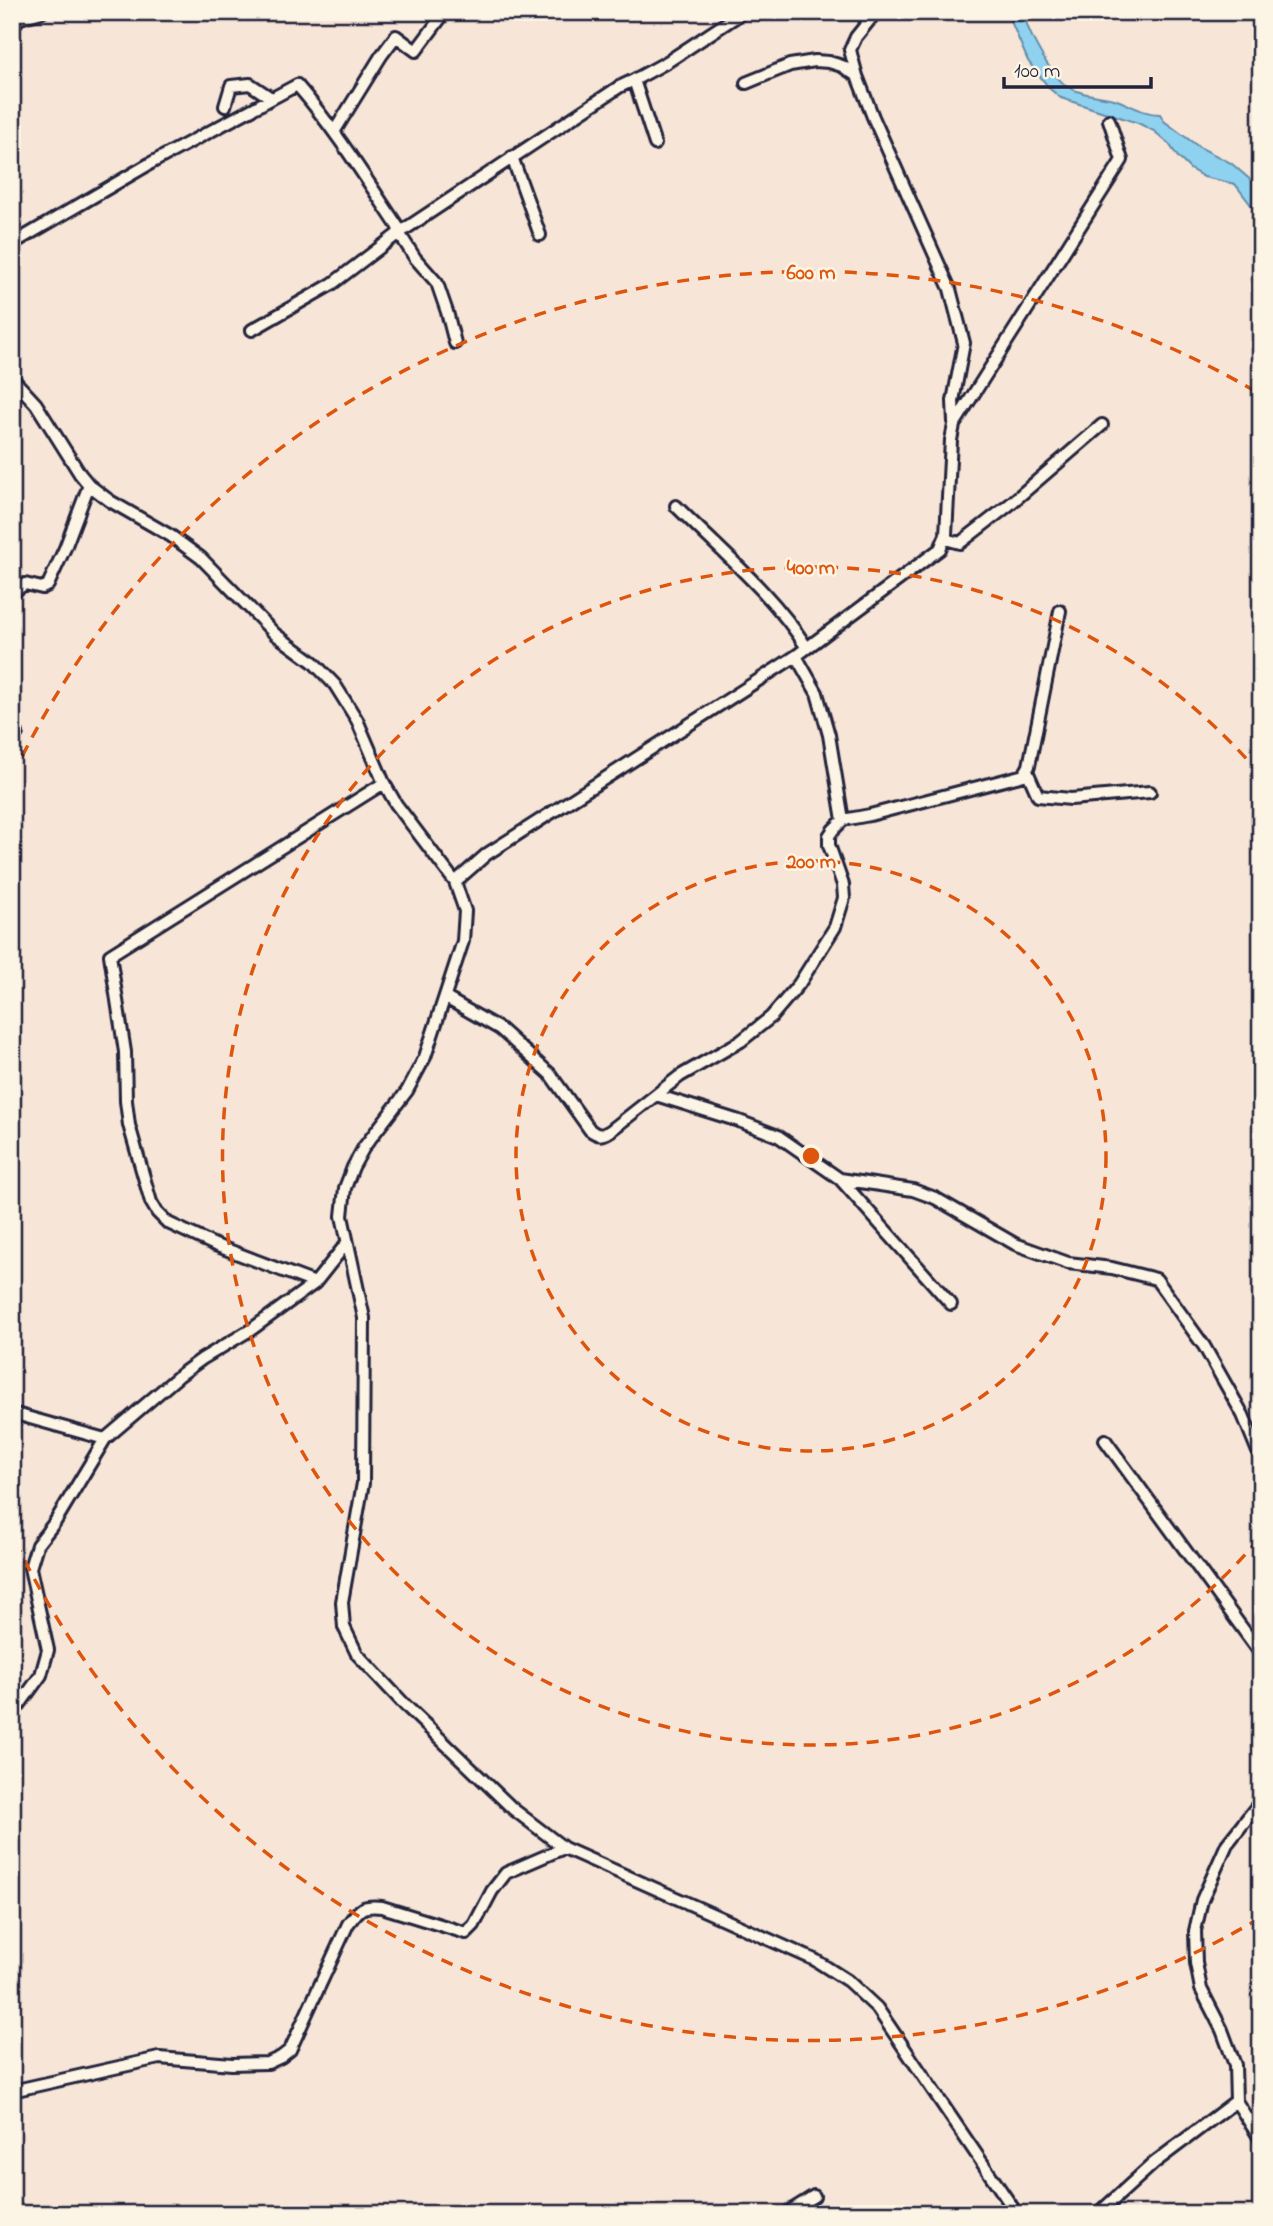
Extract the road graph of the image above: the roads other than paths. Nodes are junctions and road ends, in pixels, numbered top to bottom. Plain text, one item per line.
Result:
1 (42, 12) edge
2 (445, 12) edge
3 (743, 12) edge
4 (876, 12) edge
5 (12, 26) edge
6 (857, 76) junction
7 (634, 80) junction
8 (746, 83) dead end
9 (271, 98) junction
10 (225, 106) dead end
11 (1109, 120) dead end
12 (334, 132) junction
13 (655, 144) dead end
14 (512, 157) junction
15 (399, 233) junction
16 (540, 235) dead end
17 (12, 244) edge
18 (252, 330) dead end
19 (454, 343) dead end
20 (12, 378) edge
21 (954, 425) junction
22 (1102, 425) dead end
23 (89, 485) junction
24 (676, 506) dead end
25 (945, 539) junction
26 (12, 593) edge
27 (1060, 611) dead end
28 (807, 648) junction
29 (796, 656) junction
30 (1027, 771) junction
31 (384, 783) junction
32 (1150, 792) dead end
33 (843, 820) junction
34 (455, 881) junction
35 (446, 998) junction
36 (656, 1095) junction
37 (840, 1179) junction
38 (346, 1244) junction
39 (315, 1283) junction
40 (951, 1304) dead end
41 (12, 1413) edge
42 (105, 1439) junction
43 (1105, 1440) dead end
44 (1261, 1459) edge
45 (1261, 1654) edge
46 (12, 1715) edge
47 (1261, 1801) edge
48 (564, 1848) junction
49 (12, 2091) edge
50 (1236, 2101) junction
51 (1261, 2140) edge
52 (814, 2196) dead end
53 (785, 2214) edge
54 (1017, 2214) edge
55 (1098, 2214) edge

1 - 5 street
2 - 12 street
3 - 7 street
4 - 6 street
6 - 8 street
6 - 21 street
7 - 13 street
7 - 14 street
9 - 10 street
9 - 12 street
9 - 17 street
11 - 21 street
12 - 15 street
14 - 15 street
14 - 16 street
15 - 18 street
15 - 19 street
20 - 23 street
21 - 25 street
22 - 25 street
23 - 26 street
23 - 31 street
24 - 28 street
25 - 28 street
27 - 30 street
28 - 29 street
29 - 33 street
29 - 34 street
30 - 32 street
30 - 33 street
31 - 34 street
31 - 39 street
33 - 36 street
34 - 35 street
35 - 36 street
35 - 38 street
36 - 37 street
37 - 40 street
37 - 44 street
38 - 39 street
38 - 48 street
39 - 42 street
41 - 42 street
42 - 46 street
43 - 45 street
47 - 50 street
48 - 49 street
48 - 54 street
50 - 51 street
50 - 55 street
52 - 53 street

